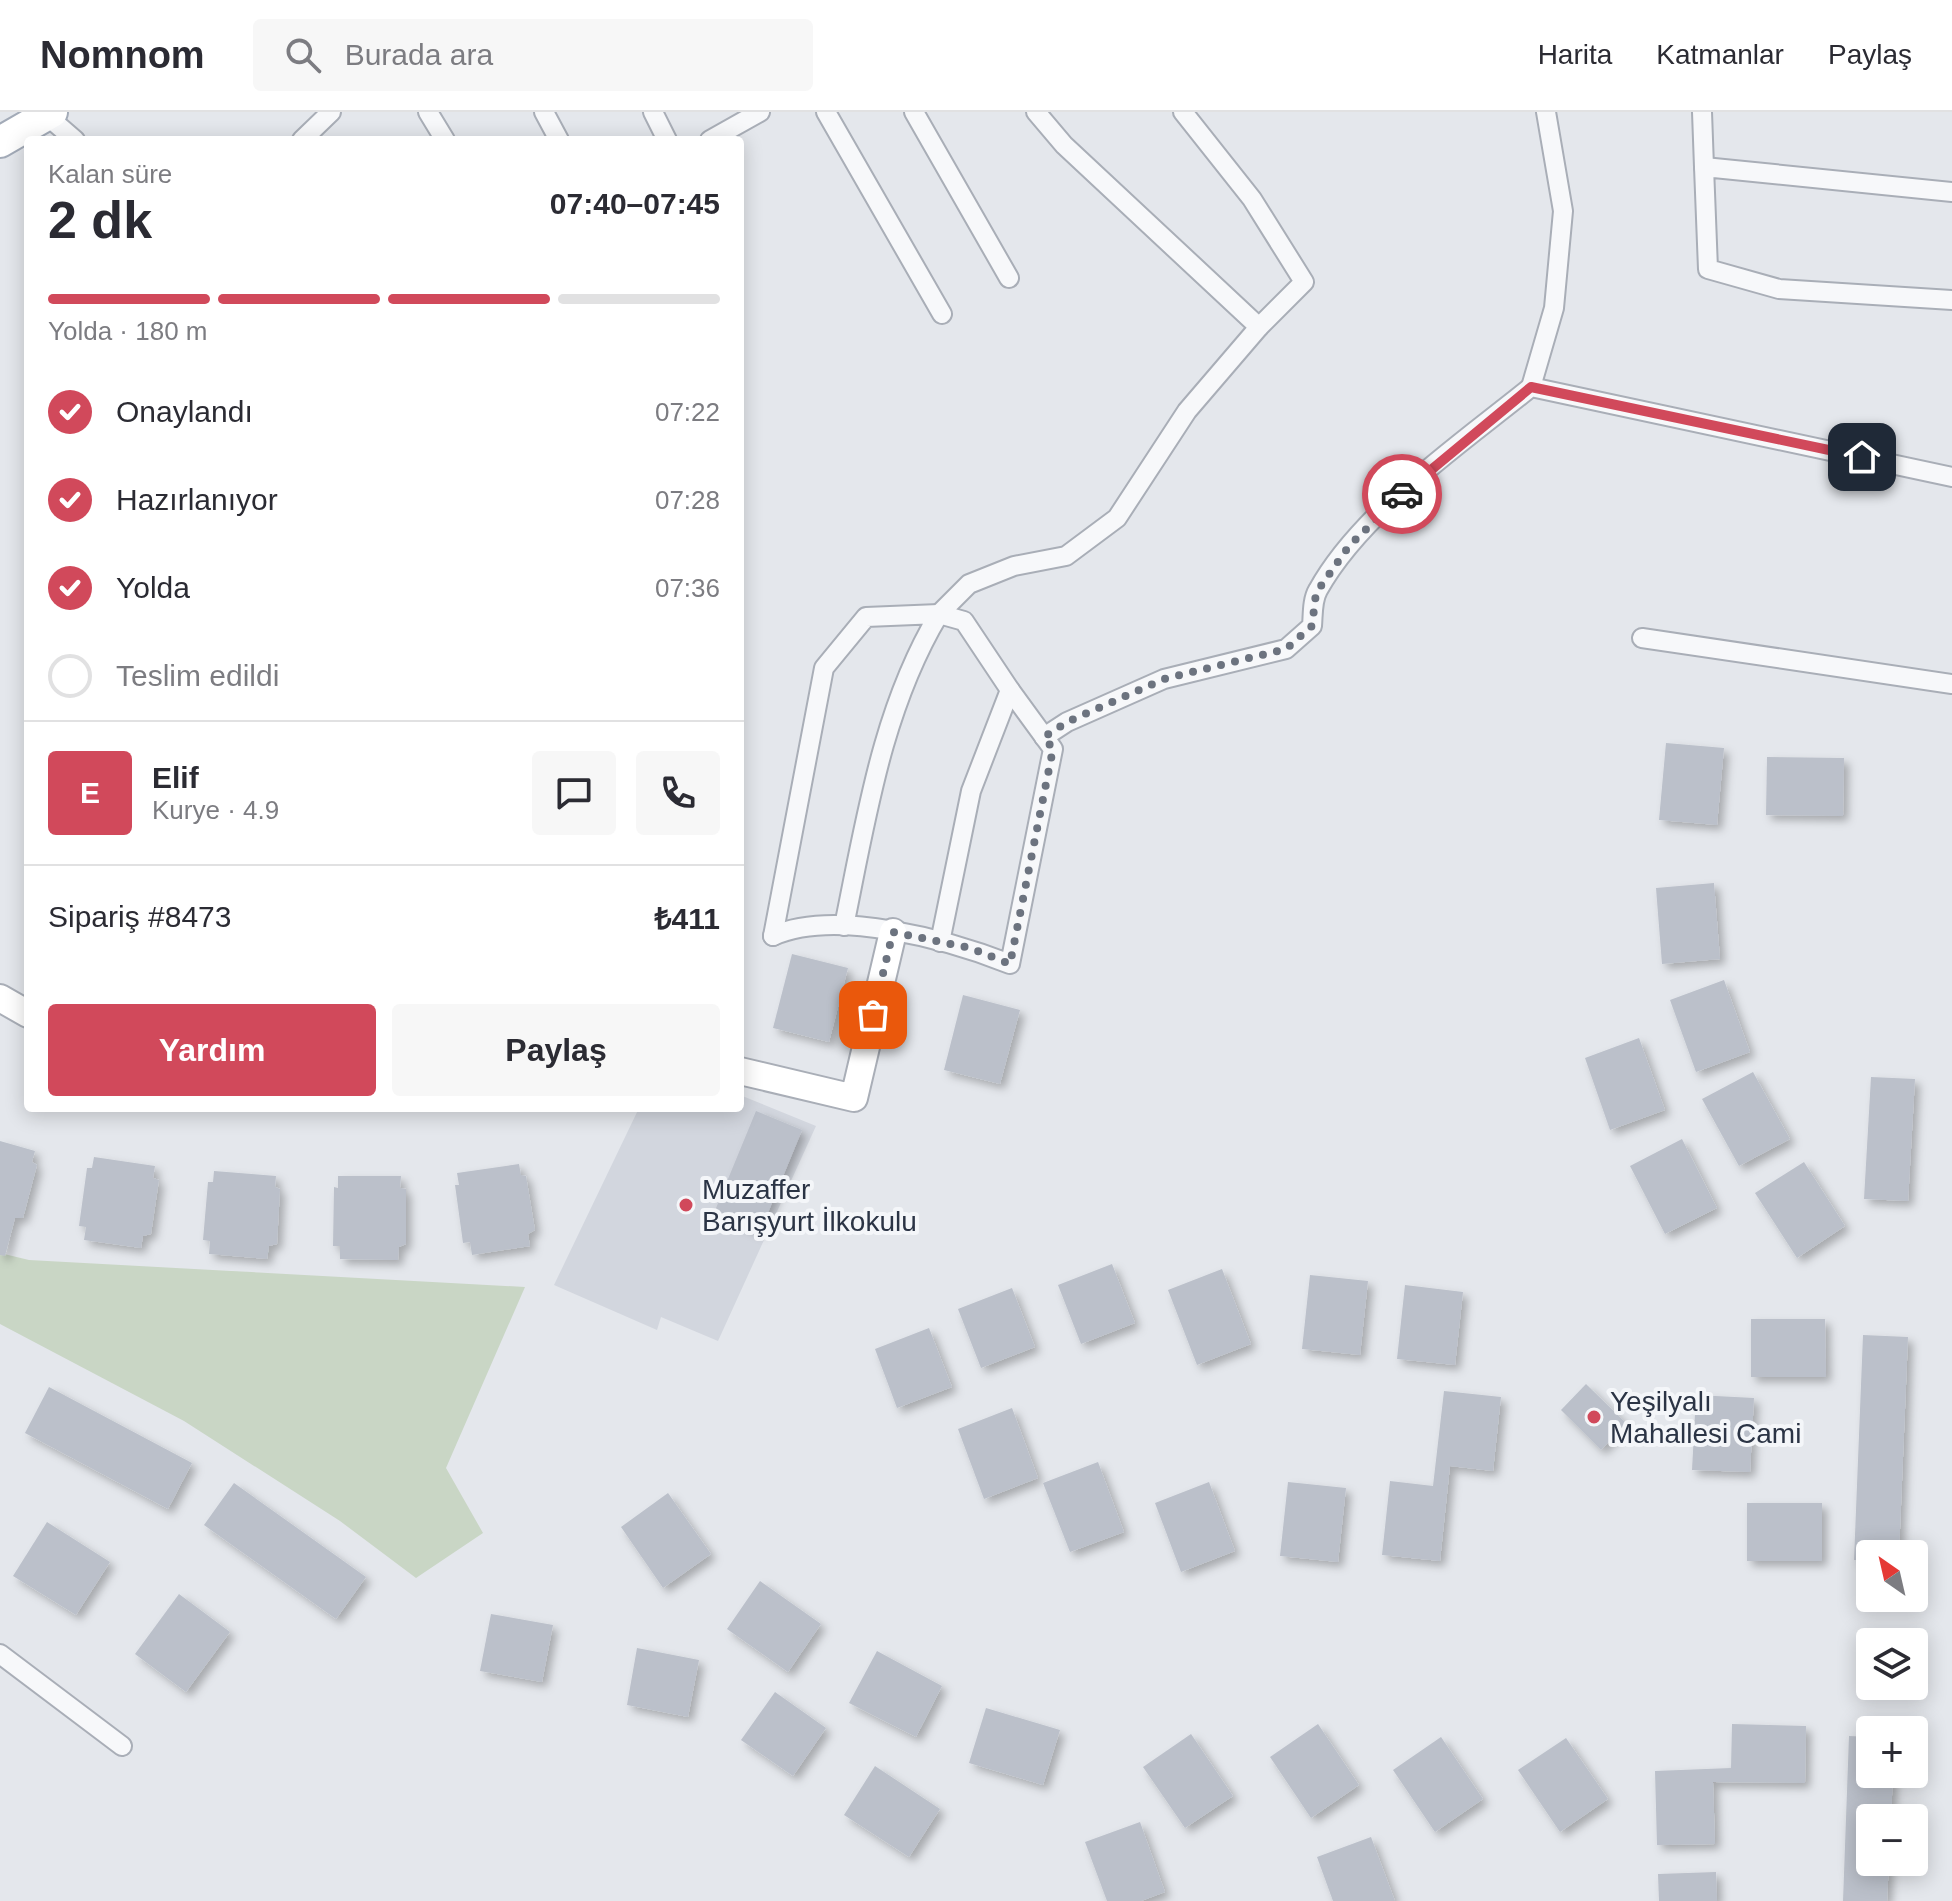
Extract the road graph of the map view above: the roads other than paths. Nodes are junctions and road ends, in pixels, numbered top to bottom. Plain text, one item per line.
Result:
1 (331, 112) edge
2 (428, 112) edge
3 (544, 112) edge
4 (653, 112) edge
5 (760, 112) edge
6 (826, 112) edge
7 (914, 112) edge
8 (1036, 112) edge
9 (1183, 112) edge
10 (1546, 112) edge
11 (1702, 112) edge
12 (49, 114) edge
13 (321, 133) edge
14 (71, 136) edge
15 (443, 136) edge
16 (557, 136) edge
17 (665, 136) edge
18 (717, 136) edge
19 (0, 142) edge
20 (1704, 167) junction
21 (1952, 192) edge
22 (1009, 278) dead end
23 (1952, 300) edge
24 (942, 314) dead end
25 (1259, 327) junction
26 (1531, 387) junction
27 (1952, 477) edge
28 (939, 614) junction
29 (1642, 638) dead end
30 (1952, 684) edge
31 (1010, 690) junction
32 (1044, 737) junction
33 (844, 926) junction
34 (893, 932) junction
35 (940, 942) junction
36 (0, 998) edge
37 (24, 1012) edge
38 (744, 1072) edge
39 (0, 1654) edge
40 (122, 1746) dead end

1 - 13 street
2 - 15 street
3 - 16 street
4 - 17 street
5 - 18 street
6 - 24 street
7 - 22 street
8 - 25 street
9 - 25 street
10 - 26 street
11 - 20 street
12 - 14 street
12 - 19 main road
20 - 21 street
20 - 23 street
25 - 28 street
26 - 27 street
26 - 32 street
28 - 31 street
28 - 33 street
28 - 33 street
29 - 30 street
31 - 32 street
31 - 35 street
32 - 35 street
33 - 34 street
34 - 35 street
34 - 38 street
36 - 37 street
39 - 40 street

